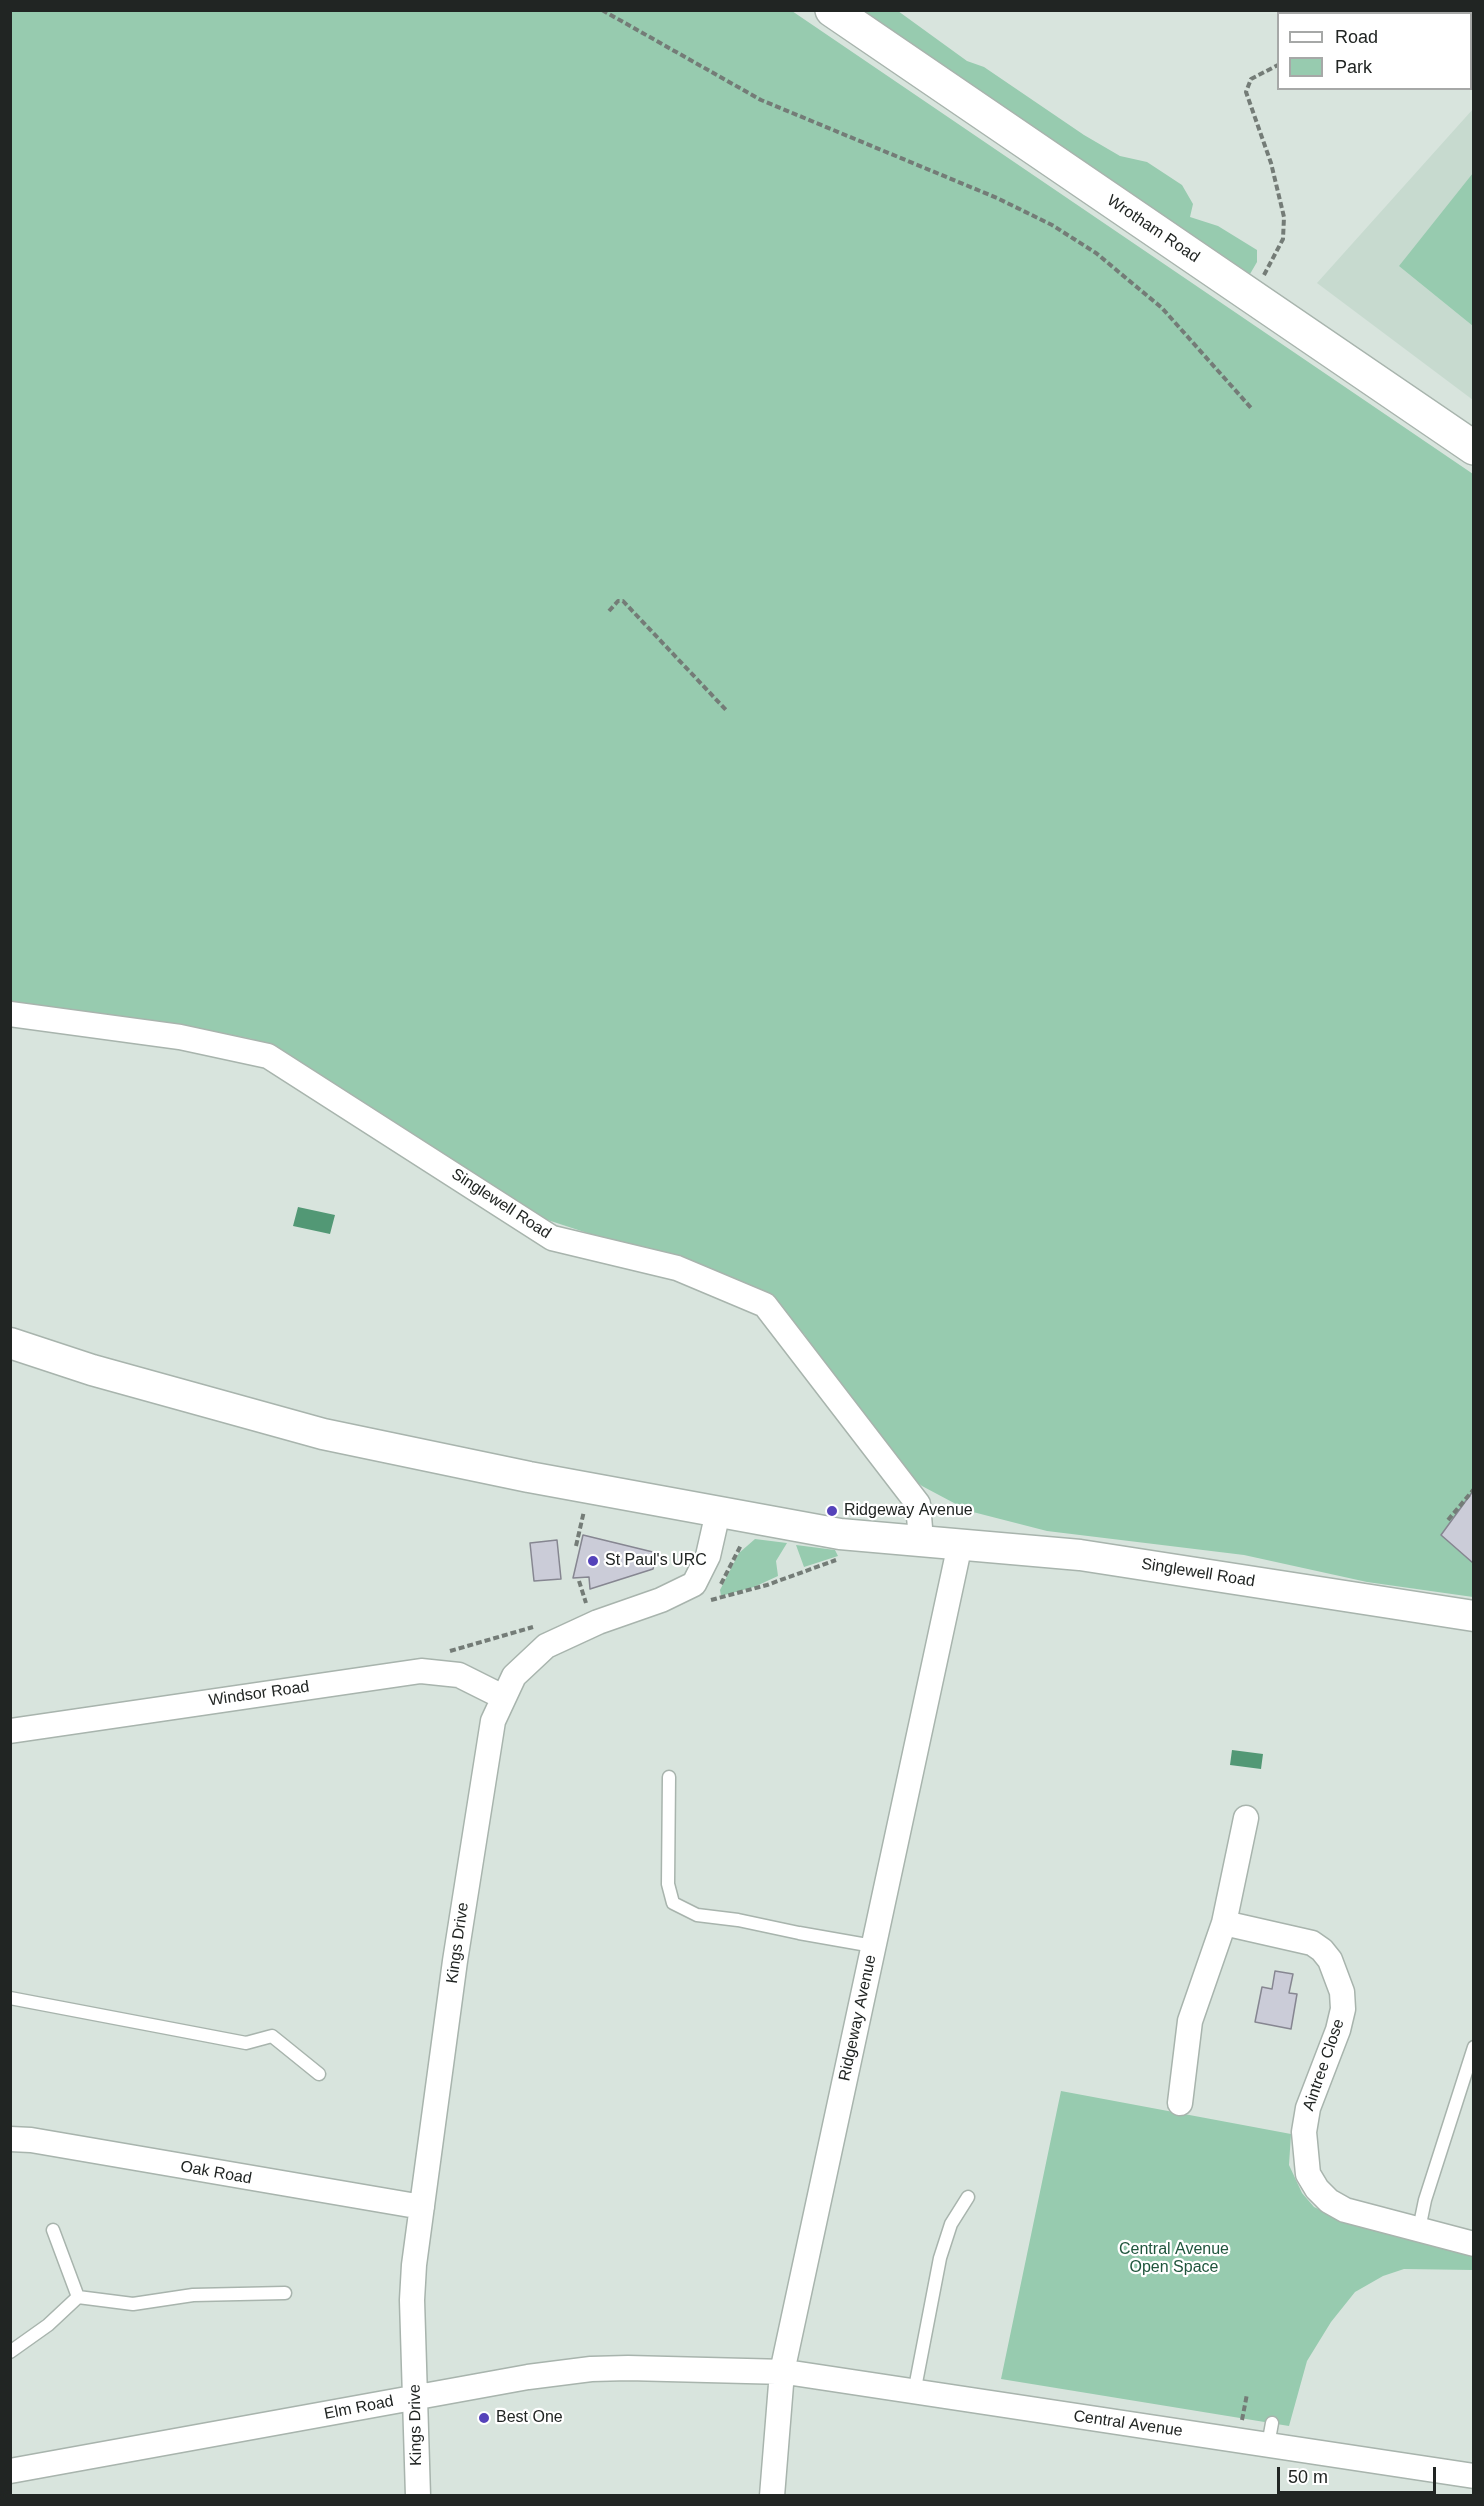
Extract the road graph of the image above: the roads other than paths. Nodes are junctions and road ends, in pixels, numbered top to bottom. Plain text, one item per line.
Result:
1 (832, 10) edge
2 (1473, 447) edge
3 (10, 1014) edge
4 (10, 1343) edge
5 (718, 1512) junction
6 (921, 1540) junction
7 (960, 1544) junction
8 (1473, 1616) edge
9 (503, 1697) junction
10 (10, 1731) edge
11 (669, 1777) dead end
12 (1246, 1818) dead end
13 (1224, 1923) junction
14 (873, 1946) junction
15 (10, 1998) edge
16 (1473, 2047) edge
17 (319, 2074) dead end
18 (1180, 2103) dead end
19 (10, 2139) edge
20 (968, 2196) dead end
21 (422, 2207) junction
22 (1419, 2229) junction
23 (53, 2230) dead end
24 (1473, 2244) edge
25 (285, 2293) dead end
26 (78, 2297) junction
27 (10, 2352) edge
28 (782, 2372) junction
29 (914, 2393) junction
30 (416, 2397) junction
31 (10, 2471) edge
32 (1473, 2476) edge
33 (418, 2496) edge
34 (772, 2496) edge

1 - 2 main road, Wrotham Road
3 - 6 street, Singlewell Road
4 - 5 street, Singlewell Road
5 - 6 street, Singlewell Road
5 - 9 street, Kings Drive
6 - 7 street, Singlewell Road
7 - 8 street, Singlewell Road
7 - 14 street, Ridgeway Avenue
9 - 10 street, Windsor Road
9 - 21 street, Kings Drive
11 - 14 lane
12 - 13 street
13 - 18 street
13 - 22 street, Aintree Close
14 - 28 street, Ridgeway Avenue
15 - 17 lane
16 - 22 lane
19 - 21 street, Oak Road
20 - 29 lane
21 - 30 street, Kings Drive
22 - 24 street, Aintree Close
23 - 26 lane
25 - 26 lane
26 - 27 lane
28 - 29 street, Central Avenue
28 - 30 street, Elm Road
28 - 34 street, Ridgeway Avenue
29 - 32 street, Central Avenue
30 - 31 street, Elm Road
30 - 33 street, Kings Drive

